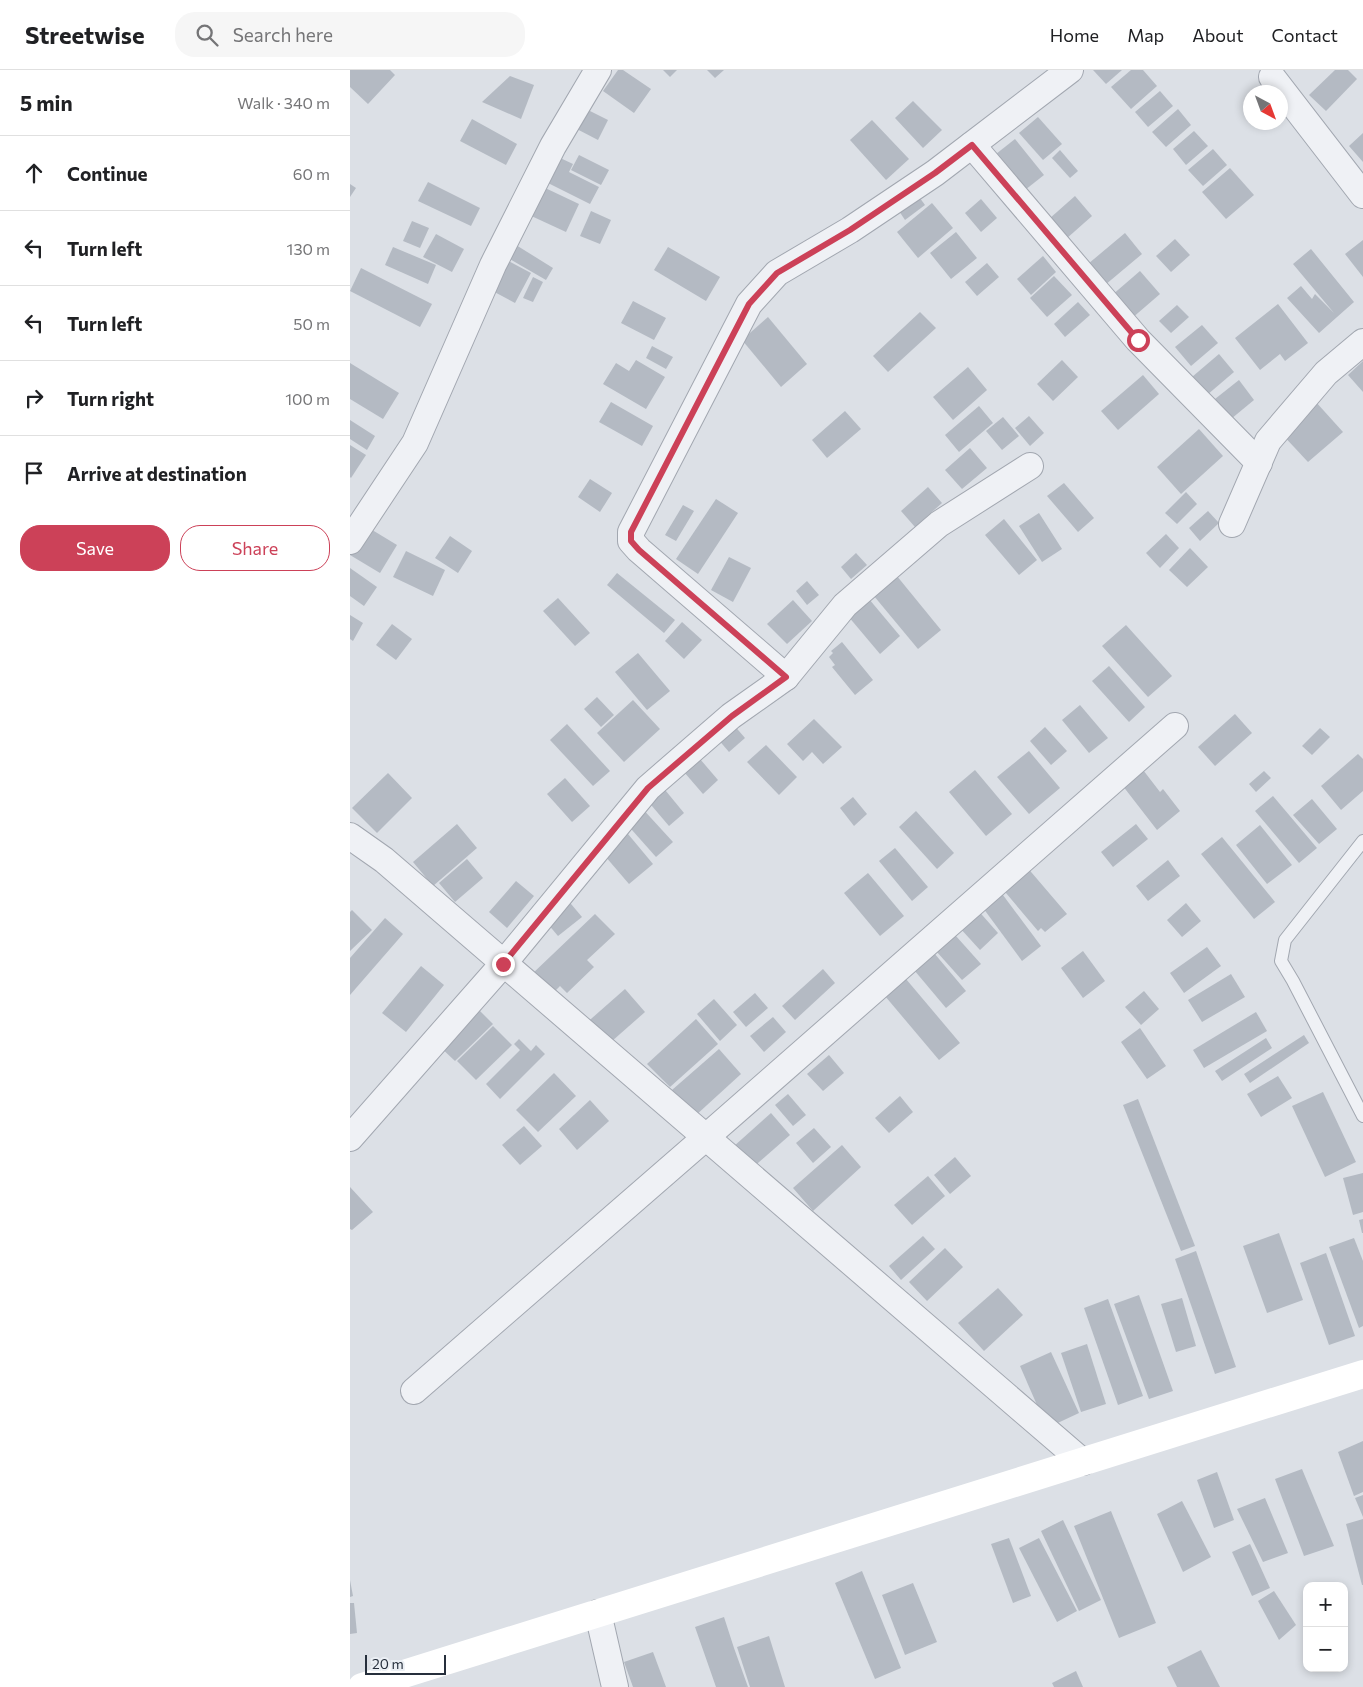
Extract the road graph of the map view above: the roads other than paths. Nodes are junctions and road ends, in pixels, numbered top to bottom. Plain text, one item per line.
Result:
1 (598, 70) edge
2 (1070, 70) edge
3 (1272, 77) dead end
4 (972, 145) junction
5 (1363, 195) edge
6 (1363, 342) edge
7 (1259, 462) junction
8 (1030, 466) dead end
9 (1232, 524) dead end
10 (350, 542) edge
11 (786, 677) junction
12 (1175, 726) dead end
13 (350, 836) edge
14 (1363, 841) edge
15 (503, 964) junction
16 (1363, 1116) edge
17 (350, 1138) edge
18 (705, 1138) junction
19 (1363, 1374) edge
20 (414, 1390) dead end
21 (1083, 1462) junction
22 (598, 1613) junction
23 (362, 1687) edge
24 (615, 1687) edge

1 - 10 street
2 - 4 street
3 - 5 street
4 - 7 street
4 - 11 street
6 - 7 street
7 - 9 street
8 - 11 street
11 - 15 street
12 - 18 street
13 - 15 street
14 - 16 lane
15 - 17 street
15 - 18 street
18 - 20 street
18 - 21 street
19 - 21 main road
21 - 22 main road
22 - 23 main road
22 - 24 street

